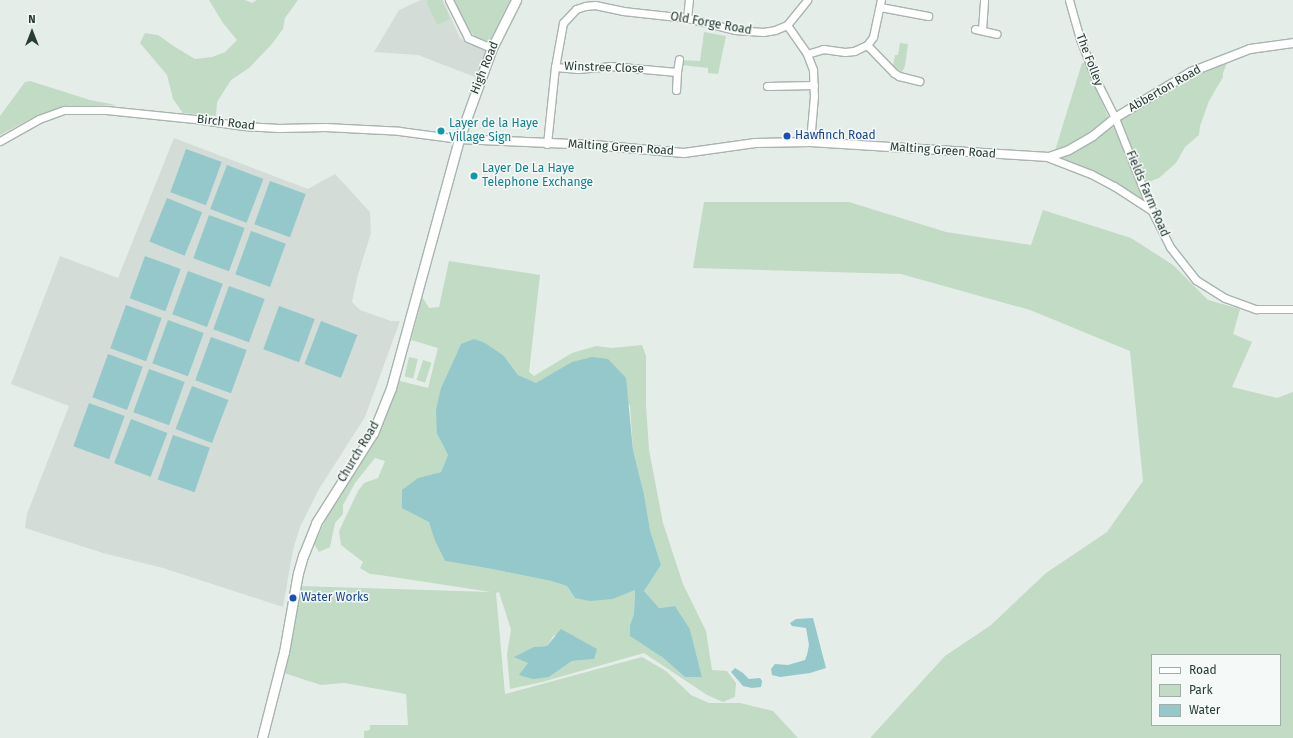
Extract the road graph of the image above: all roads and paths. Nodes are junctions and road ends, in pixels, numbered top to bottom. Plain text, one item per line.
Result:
1 (449, 0) edge
2 (516, 0) edge
3 (689, 0) edge
4 (807, 0) edge
5 (984, 0) edge
6 (1069, 0) edge
7 (880, 3) edge
8 (928, 16) dead end
9 (687, 18) junction
10 (787, 25) junction
11 (996, 34) dead end
12 (1293, 43) edge
13 (867, 45) junction
14 (492, 48) junction
15 (807, 54) junction
16 (678, 59) dead end
17 (556, 66) junction
18 (677, 72) junction
19 (919, 81) dead end
20 (814, 85) junction
21 (767, 86) dead end
22 (676, 90) dead end
23 (1115, 118) junction
24 (459, 139) junction
25 (0, 141) edge
26 (810, 142) junction
27 (547, 144) junction
28 (1047, 157) junction
29 (1143, 189) junction
30 (1134, 199) junction
31 (1152, 211) junction
32 (1293, 309) edge
33 (262, 738) edge

1 - 14 street
2 - 14 main road, High Road
3 - 9 street
4 - 10 street
5 - 11 street
6 - 23 street, The Folley
7 - 8 street
7 - 13 street
9 - 10 street, Old Forge Road
9 - 17 street, Old Forge Road
10 - 15 street
12 - 23 street, Abberton Road
13 - 15 street
13 - 19 street
14 - 24 main road, High Road
15 - 20 street
16 - 18 street
17 - 18 street, Winstree Close
17 - 27 street, Old Forge Road
18 - 22 street
20 - 21 street
20 - 26 street
23 - 28 street, Abberton Road
23 - 29 street, Fields Farm Road
24 - 25 street, Birch Road
24 - 27 street, Malting Green Road
24 - 33 main road, Church Road
26 - 27 street, Malting Green Road
26 - 28 street, Malting Green Road
28 - 30 street, Malting Green Road
29 - 30 street
29 - 31 street, Fields Farm Road
30 - 31 street, Malting Green Road
31 - 32 street, Fields Farm Road

